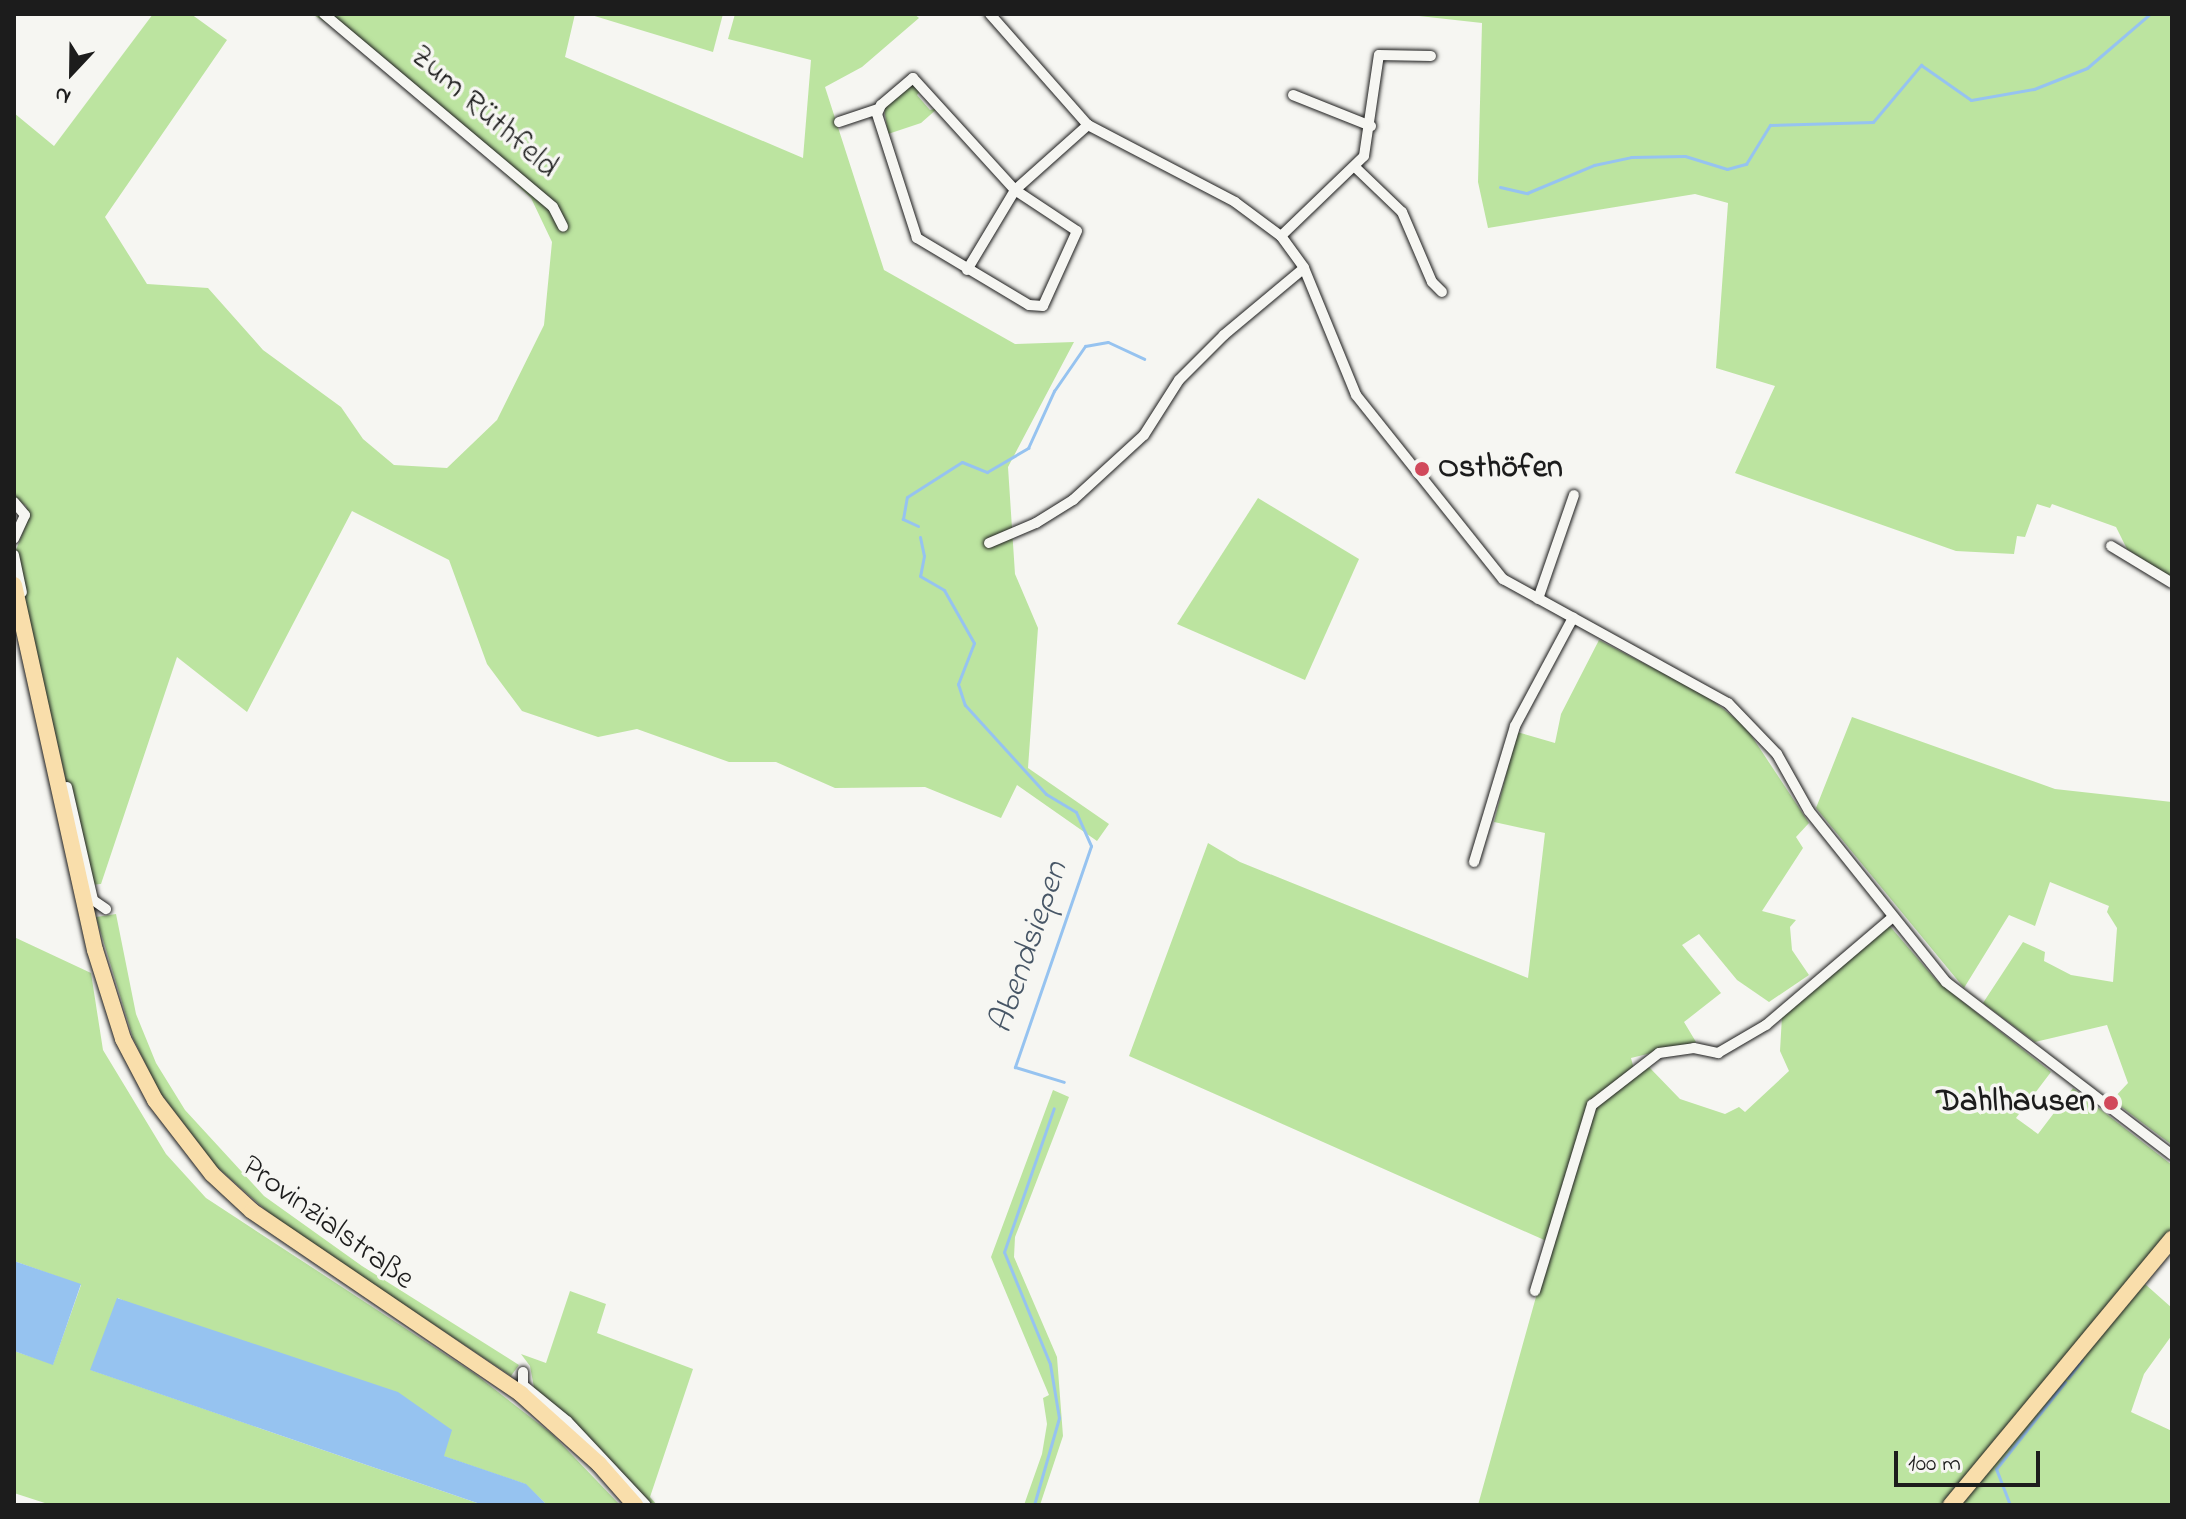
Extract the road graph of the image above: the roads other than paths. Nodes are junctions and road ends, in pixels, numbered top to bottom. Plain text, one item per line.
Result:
1 (324, 14) edge
2 (990, 14) edge
3 (1431, 56) dead end
4 (1293, 95) dead end
5 (878, 109) junction
6 (839, 122) dead end
7 (1088, 125) junction
8 (1371, 126) junction
9 (1355, 167) junction
10 (1015, 190) junction
11 (563, 227) dead end
12 (1281, 236) junction
13 (1304, 268) junction
14 (967, 270) junction
15 (1442, 292) dead end
16 (1574, 495) dead end
17 (14, 502) edge
18 (14, 539) edge
19 (989, 543) dead end
20 (2111, 546) dead end
21 (14, 555) edge
22 (2172, 583) edge
23 (14, 585) edge
24 (1538, 599) junction
25 (1573, 618) junction
26 (1474, 862) dead end
27 (106, 909) dead end
28 (1893, 917) junction
29 (2172, 1155) edge
30 (2172, 1239) edge
31 (1535, 1291) dead end
32 (523, 1372) dead end
33 (635, 1505) edge
34 (646, 1505) edge
35 (1951, 1505) edge

1 - 11 street, Zum Rüthfeld
2 - 7 street
3 - 8 street
4 - 8 street
5 - 6 street
5 - 10 street
5 - 14 street
7 - 10 street
7 - 12 street
8 - 9 street
9 - 12 street
9 - 15 street
10 - 14 street
10 - 14 street
12 - 13 street
13 - 19 street
13 - 24 street
16 - 24 street
17 - 18 street
20 - 22 street
21 - 27 street
23 - 33 main road, Provinzialstraße
24 - 25 street
25 - 26 street
25 - 28 street
28 - 29 street
28 - 31 street
30 - 35 main road
32 - 34 street

